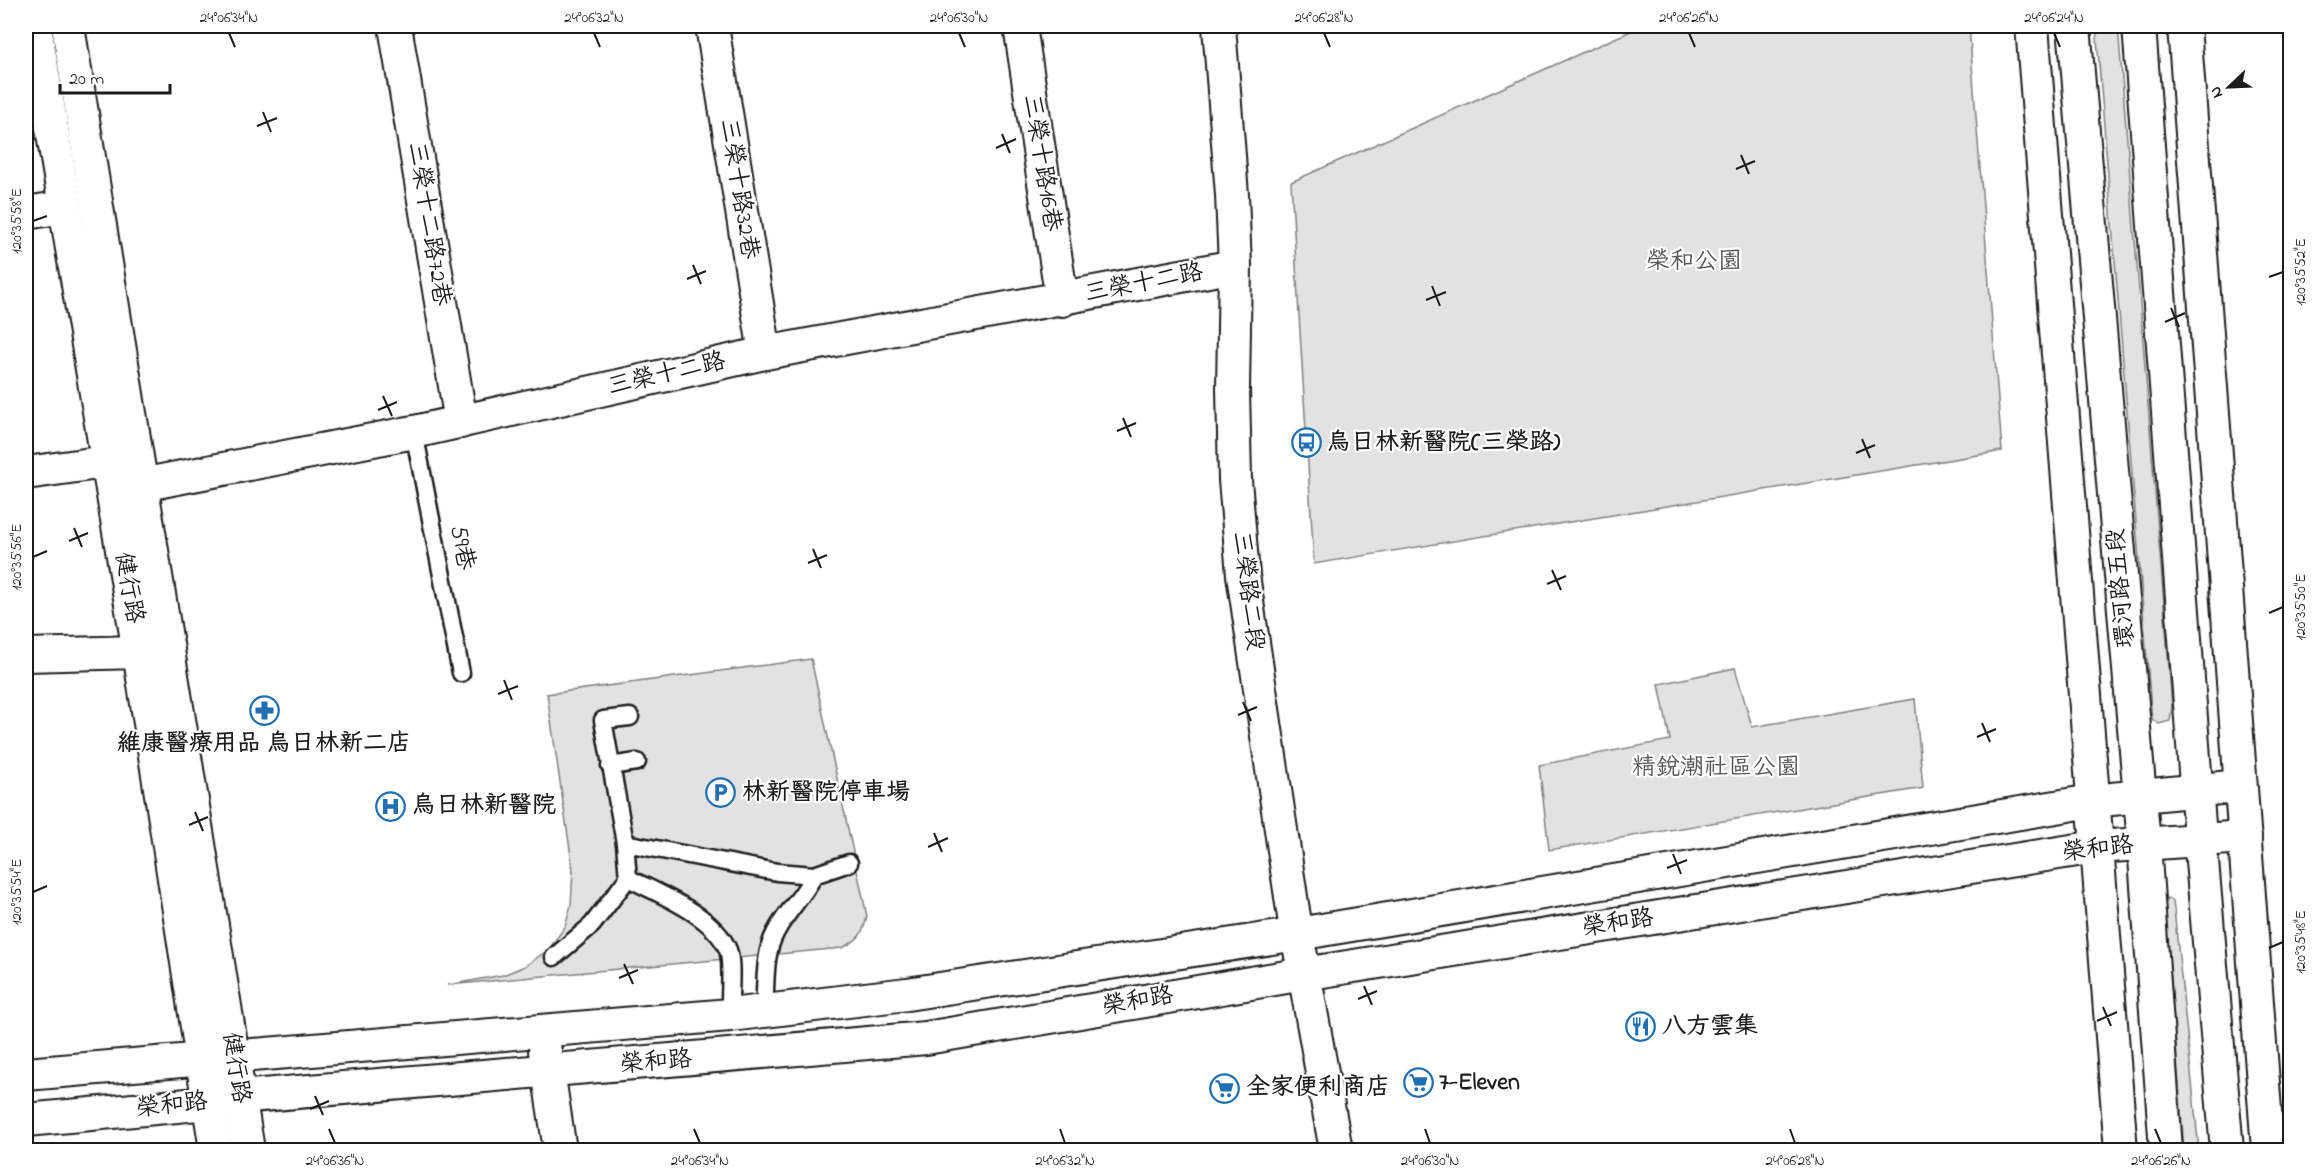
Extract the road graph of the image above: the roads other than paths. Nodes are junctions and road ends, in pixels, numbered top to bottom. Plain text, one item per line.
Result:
1 (35, 26) edge
2 (68, 26) edge
3 (395, 26) edge
4 (712, 26) edge
5 (1020, 26) edge
6 (1219, 26) edge
7 (2032, 26) edge
8 (2074, 26) edge
9 (2139, 26) edge
10 (2184, 26) edge
11 (64, 207) junction
12 (26, 213) edge
13 (1235, 266) junction
14 (1062, 300) junction
15 (765, 353) junction
16 (461, 422) junction
17 (414, 432) junction
18 (106, 462) junction
19 (26, 473) edge
20 (141, 485) junction
21 (140, 652) junction
22 (26, 656) edge
23 (461, 673) dead end
24 (630, 717) dead end
25 (637, 762) dead end
26 (610, 766) junction
27 (2240, 786) junction
28 (2198, 792) junction
29 (2140, 797) junction
30 (2092, 801) junction
31 (2245, 837) junction
32 (2200, 838) junction
33 (625, 843) junction
34 (2144, 844) junction
35 (2096, 847) junction
36 (849, 863) dead end
37 (814, 874) junction
38 (628, 878) junction
39 (1298, 934) junction
40 (554, 957) dead end
41 (1304, 974) junction
42 (764, 1010) junction
43 (730, 1015) junction
44 (541, 1030) junction
45 (234, 1055) junction
46 (202, 1057) junction
47 (548, 1072) junction
48 (26, 1074) edge
49 (239, 1097) junction
50 (209, 1103) junction
51 (26, 1120) edge
52 (216, 1150) edge
53 (248, 1150) edge
54 (560, 1150) edge
55 (1336, 1150) edge
56 (2121, 1150) edge
57 (2166, 1150) edge
58 (2227, 1150) edge
59 (2268, 1150) edge

1 - 11 street, 健行路
2 - 20 street, 健行路
3 - 16 street, 三榮十二路72巷
4 - 15 street, 三榮十路32巷
5 - 14 street, 三榮十路16巷
6 - 13 street, 三榮路二段
7 - 30 street, 環河路五段
8 - 29 street, 環河路五段
9 - 28 street
10 - 27 street
11 - 12 street
11 - 18 street, 健行路
13 - 14 street, 三榮十二路
13 - 39 street, 三榮路二段
14 - 15 street, 三榮十二路
15 - 16 street, 三榮十二路
16 - 17 street, 三榮十二路
17 - 20 street, 三榮十二路
17 - 23 lane, 59巷
18 - 19 street
18 - 20 street
18 - 21 street, 健行路
20 - 45 street, 健行路
21 - 22 street
21 - 46 street, 健行路
24 - 26 lane
25 - 26 lane
26 - 33 lane
27 - 28 street, 榮和路
27 - 31 street
28 - 29 street, 榮和路
28 - 32 street
29 - 30 street, 榮和路
29 - 34 street, 環河路五段
30 - 35 street, 環河路五段
30 - 39 street, 榮和路
31 - 32 street, 榮和路
31 - 59 street
32 - 34 street, 榮和路
32 - 58 street
33 - 37 lane
33 - 38 lane
34 - 35 street, 榮和路
34 - 57 street, 環河路五段
35 - 41 street, 榮和路
35 - 56 street, 環河路五段
36 - 37 lane
37 - 42 lane
38 - 40 lane
38 - 43 lane
39 - 41 street, 三榮路二段
39 - 42 street, 榮和路
41 - 47 street, 榮和路
41 - 55 street, 三榮路二段
42 - 43 street, 榮和路
43 - 44 street, 榮和路
44 - 45 street, 榮和路
44 - 47 street
45 - 46 street, 榮和路
45 - 49 street, 健行路
46 - 48 street, 榮和路
46 - 50 street, 健行路
47 - 49 street, 榮和路
47 - 54 street
49 - 50 street, 榮和路
49 - 53 street, 健行路
50 - 51 street, 榮和路
50 - 52 street, 健行路

